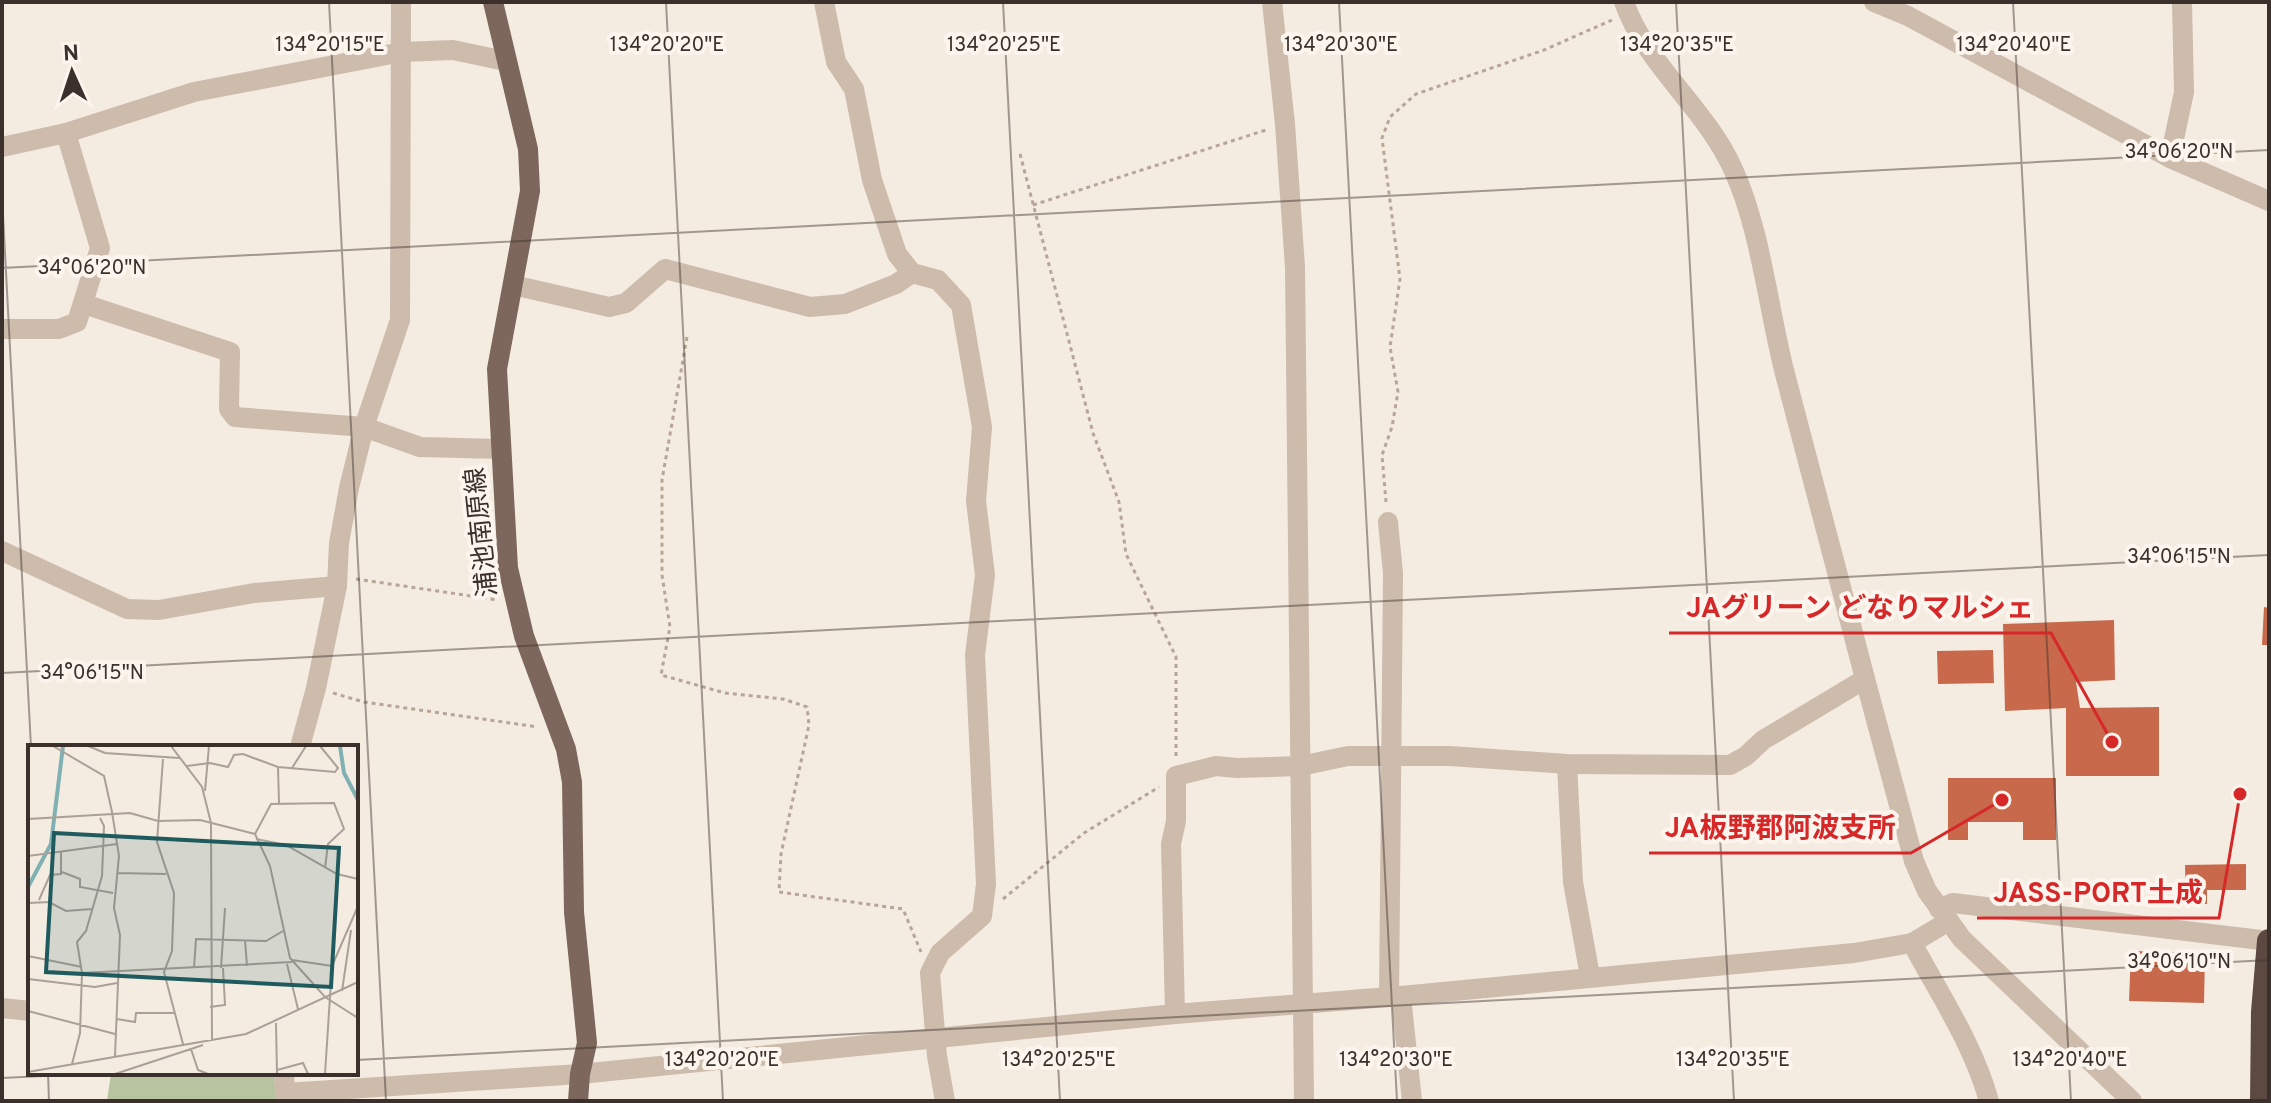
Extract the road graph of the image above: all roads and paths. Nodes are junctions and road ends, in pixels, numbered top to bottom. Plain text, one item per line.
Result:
1 (401, 2) edge
2 (493, 2) edge
3 (824, 2) edge
4 (1272, 2) edge
5 (1874, 2) edge
6 (2182, 2) edge
7 (1626, 8) edge
8 (402, 52) junction
9 (505, 61) junction
10 (1285, 124) junction
11 (66, 133) junction
12 (2, 147) edge
13 (1020, 154) dead end
14 (2170, 158) junction
15 (2269, 201) edge
16 (1033, 205) junction
17 (912, 273) junction
18 (513, 285) junction
19 (84, 304) junction
20 (2, 329) edge
21 (687, 337) dead end
22 (364, 427) junction
23 (500, 449) junction
24 (1388, 522) joint
25 (2, 551) edge
26 (337, 586) junction
27 (516, 603) junction
28 (1865, 679) junction
29 (316, 688) junction
30 (558, 730) junction
31 (301, 745) edge
32 (1389, 755) junction
33 (1567, 764) junction
34 (1300, 766) junction
35 (1176, 776) junction
36 (1944, 915) junction
37 (982, 916) junction
38 (2269, 941) edge
39 (1912, 943) junction
40 (930, 973) junction
41 (1590, 976) junction
42 (1395, 996) junction
43 (1302, 1004) junction
44 (2, 1008) edge
45 (28, 1011) edge
46 (1175, 1014) junction
47 (936, 1039) junction
48 (580, 1074) junction
49 (285, 1089) edge
50 (578, 1101) edge
51 (945, 1101) edge
52 (1304, 1101) edge
53 (1412, 1101) edge
54 (1989, 1101) edge
55 (2132, 1101) edge
56 (2262, 1101) edge

1 - 8 street
2 - 9 main road, 浦池南原線
3 - 17 street
4 - 10 street
5 - 14 street
6 - 14 street
7 - 24 path
7 - 28 street
8 - 9 street
8 - 11 street
8 - 22 street
9 - 18 main road, 浦池南原線
10 - 16 path
10 - 34 street
11 - 12 street
11 - 19 street
13 - 16 path
14 - 15 street
16 - 35 path
17 - 18 street
17 - 37 street
18 - 23 main road, 浦池南原線
19 - 20 street
19 - 22 street
21 - 40 path
22 - 23 street
22 - 26 street
23 - 27 main road, 浦池南原線
24 - 32 street
25 - 26 street
26 - 27 path
26 - 29 street
27 - 30 main road, 浦池南原線
28 - 33 street
28 - 36 street
29 - 30 path
29 - 31 street
30 - 48 main road, 浦池南原線
32 - 33 street
32 - 34 street
32 - 42 street
33 - 41 street
34 - 35 street
34 - 43 street
35 - 37 path
35 - 46 street
36 - 38 street
36 - 39 street
36 - 55 street
37 - 40 street
38 - 56 highway
39 - 41 street
39 - 54 street
40 - 47 street
41 - 42 street
42 - 43 street
42 - 53 street
43 - 46 street
43 - 52 street
44 - 45 street
46 - 47 street
47 - 48 street
47 - 51 street
48 - 49 street
48 - 50 main road, 浦池南原線

